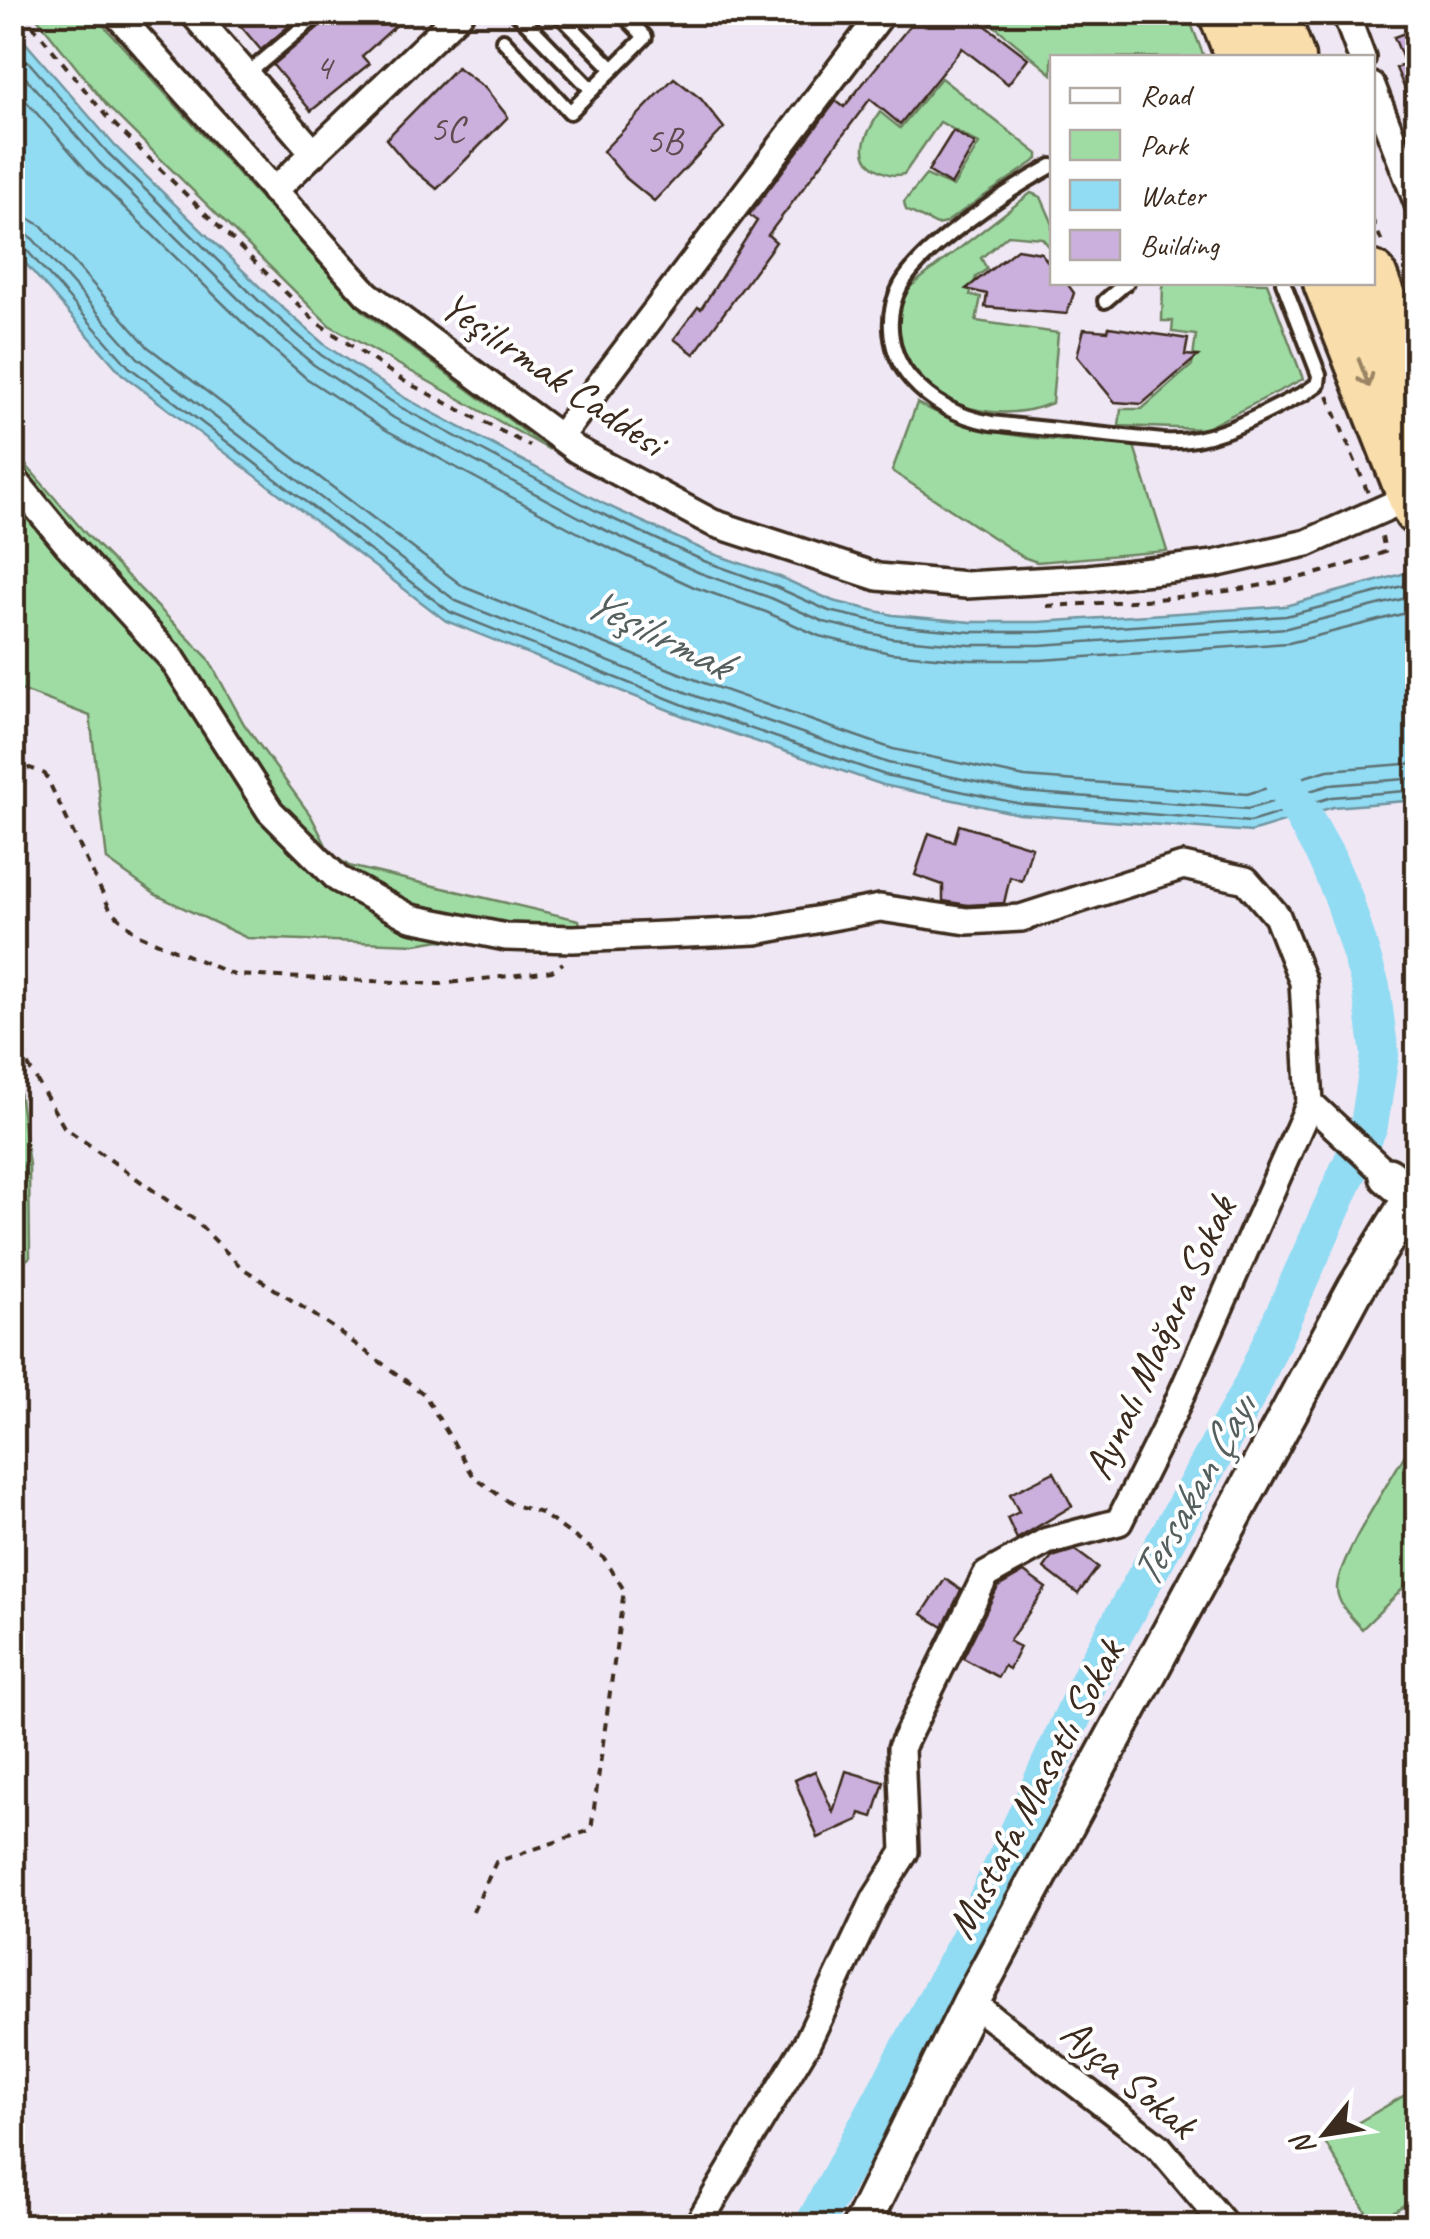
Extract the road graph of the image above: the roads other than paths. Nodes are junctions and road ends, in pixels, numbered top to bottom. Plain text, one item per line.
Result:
1 (116, 12) edge
2 (192, 12) edge
3 (321, 12) edge
4 (460, 12) edge
5 (516, 12) edge
6 (557, 12) edge
7 (620, 12) edge
8 (883, 12) edge
9 (1223, 12) edge
10 (1272, 12) edge
11 (1345, 12) edge
12 (503, 40) dead end
13 (1240, 55) edge
14 (1289, 55) edge
15 (1361, 55) edge
16 (613, 69) junction
17 (245, 76) junction
18 (592, 90) junction
19 (1375, 94) edge
20 (314, 153) junction
21 (1050, 167) edge
22 (274, 191) junction
23 (1416, 197) edge
24 (1375, 284) edge
25 (1124, 285) edge
26 (1284, 285) edge
27 (1329, 285) edge
28 (1105, 301) dead end
29 (1418, 394) edge
30 (550, 444) junction
31 (12, 477) edge
32 (1402, 506) edge
33 (1310, 1103) junction
34 (1406, 1192) edge
35 (971, 2002) junction
36 (697, 2226) edge
37 (862, 2226) edge
38 (1226, 2226) edge

1 - 22 street, Yeşilırmak Caddesi
2 - 17 street
3 - 17 lane
4 - 20 street
5 - 18 lane
6 - 16 lane
7 - 16 lane
8 - 30 street
9 - 13 highway
10 - 14 highway
11 - 15 street
12 - 18 lane
16 - 18 lane
17 - 20 street
19 - 23 street
20 - 22 street
21 - 26 lane
22 - 30 street, Yeşilırmak Caddesi
24 - 29 highway
25 - 28 lane
27 -> 32 highway
30 - 32 street, Yeşilırmak Caddesi
31 - 33 street
33 - 34 street
33 - 36 street, Aynalı Mağara Sokak
34 - 35 street, Mustafa Masatlı Sokak
35 - 37 street, Mustafa Masatlı Sokak
35 - 38 street, Ayça Sokak

